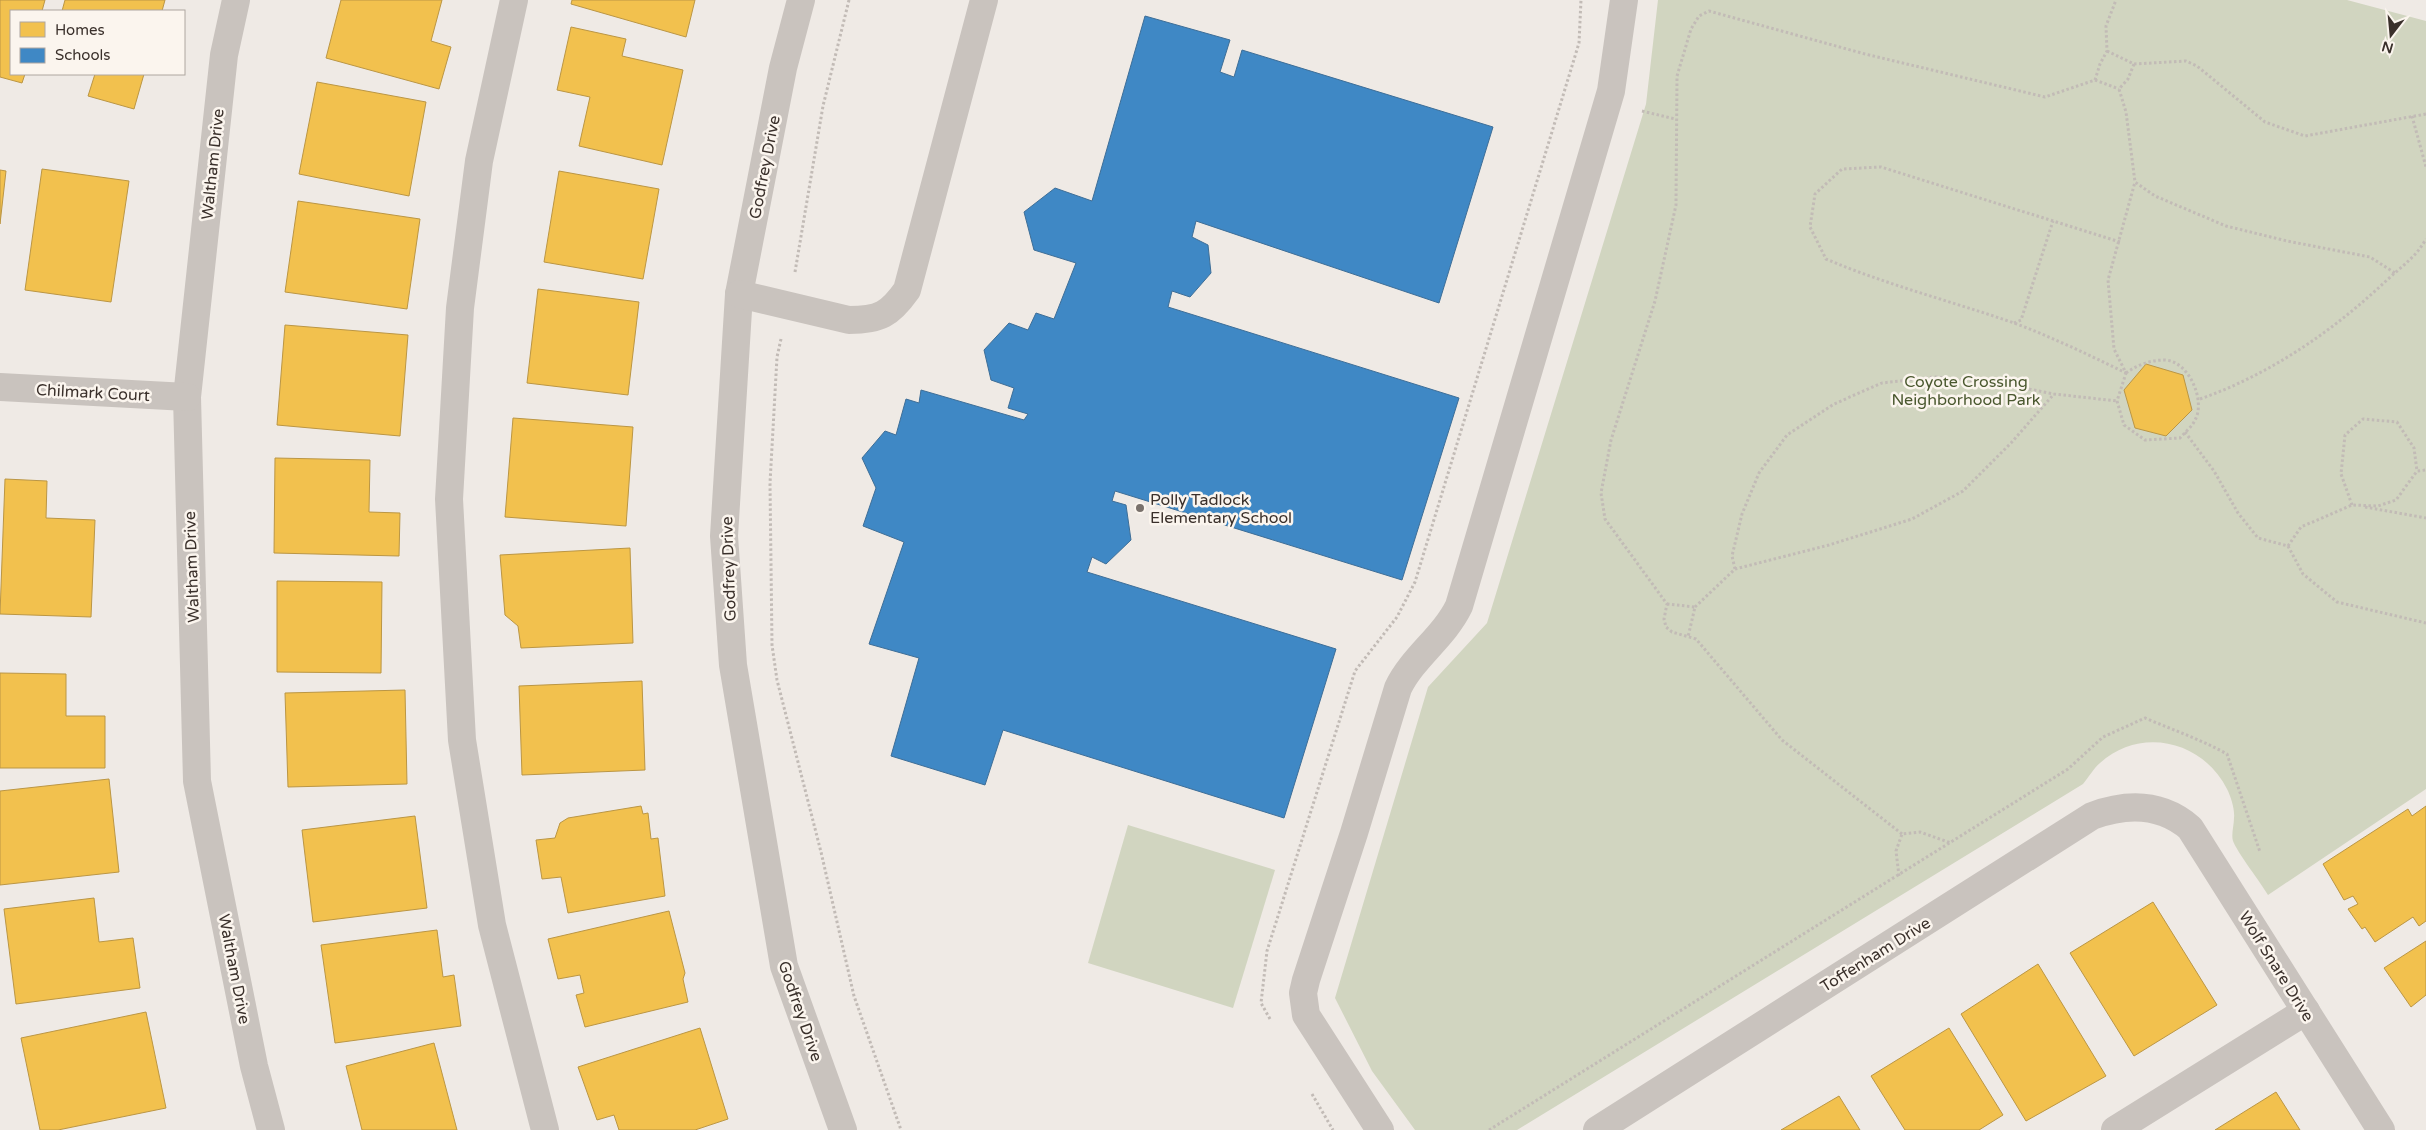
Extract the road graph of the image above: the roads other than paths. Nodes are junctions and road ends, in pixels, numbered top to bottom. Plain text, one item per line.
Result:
1 (236, 0) edge
2 (514, 0) edge
3 (801, 0) edge
4 (984, 0) edge
5 (1624, 0) edge
6 (738, 294) junction
7 (0, 387) edge
8 (186, 397) junction
9 (2163, 812) joint
10 (2306, 1011) junction
11 (271, 1130) edge
12 (545, 1130) edge
13 (843, 1130) edge
14 (1380, 1130) edge
15 (1597, 1130) edge
16 (2116, 1130) edge
17 (2381, 1130) edge

1 - 8 street, Waltham Drive
2 - 12 street
3 - 6 street, Godfrey Drive
4 - 6 street
5 - 14 street
6 - 13 street, Godfrey Drive
7 - 8 street, Chilmark Court
8 - 11 street, Waltham Drive
9 - 10 street, Wolf Snare Drive
9 - 15 street, Toffenham Drive
10 - 16 street
10 - 17 street, Wolf Snare Drive

